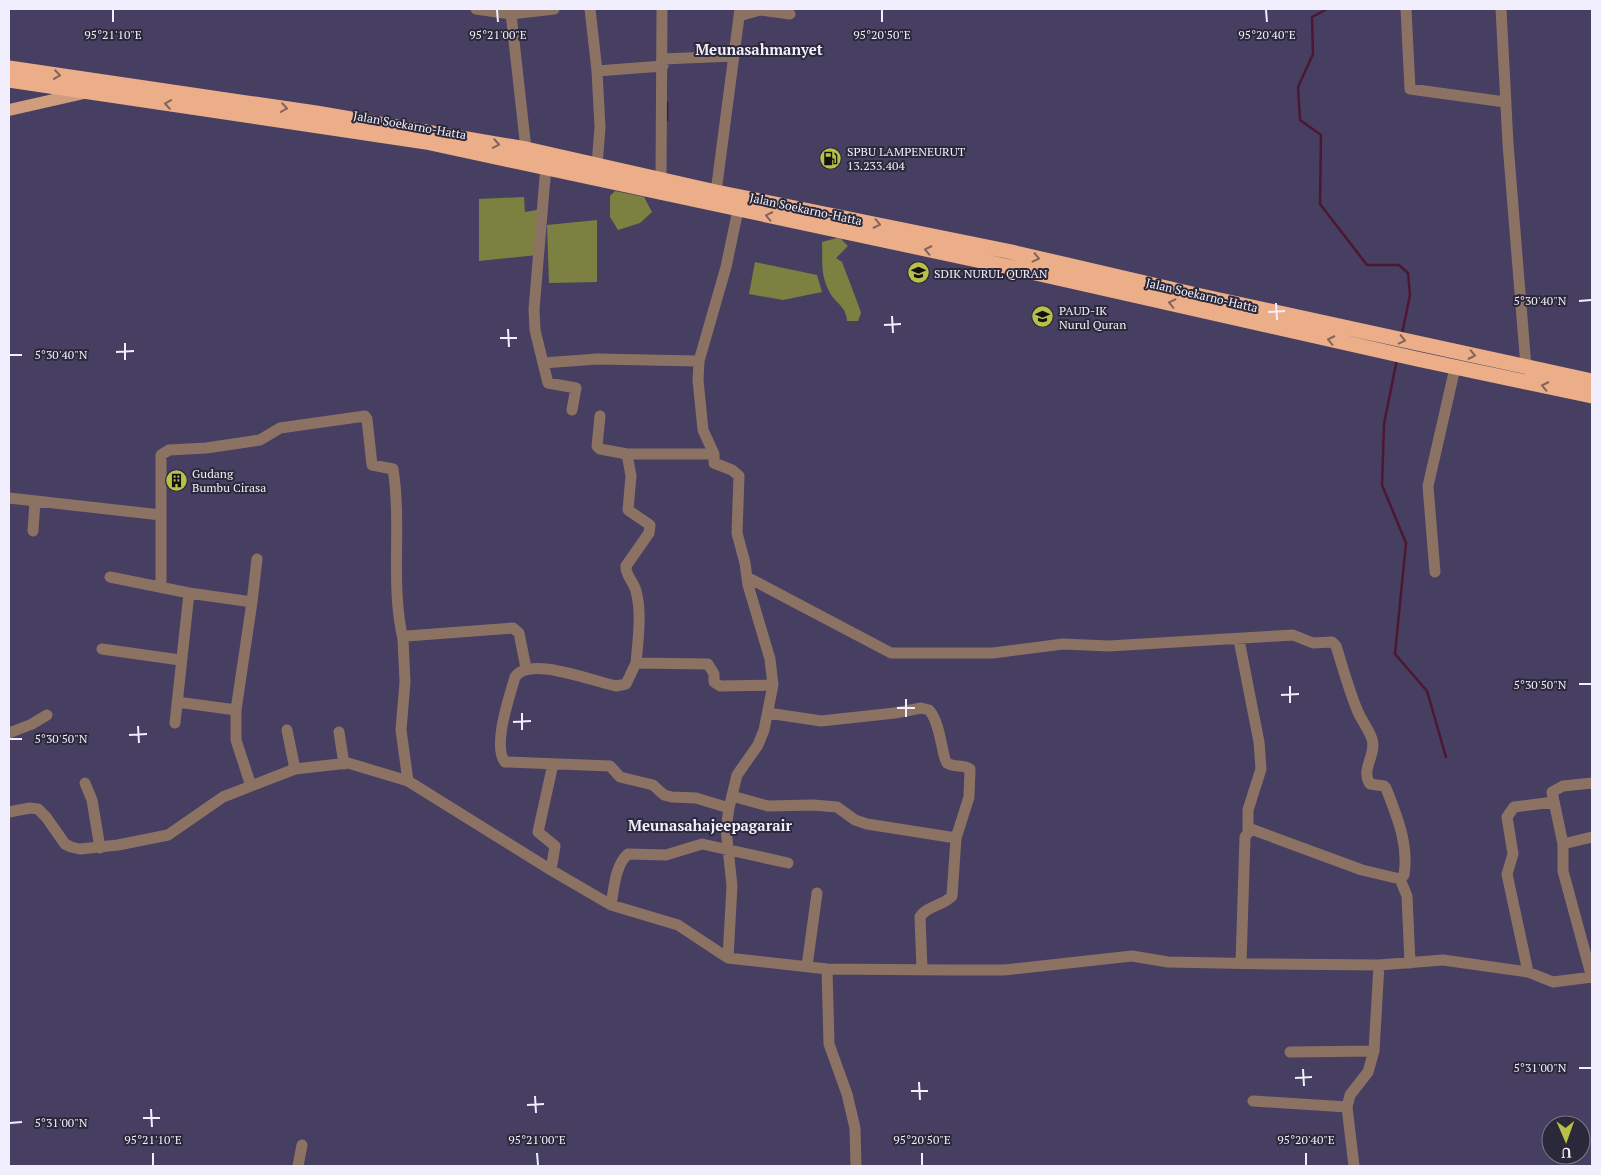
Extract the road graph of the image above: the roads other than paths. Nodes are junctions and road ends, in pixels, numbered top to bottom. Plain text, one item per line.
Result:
1 (476, 9) edge
2 (554, 9) edge
3 (590, 9) edge
4 (662, 9) edge
5 (1406, 9) edge
6 (1501, 9) edge
7 (739, 12) edge
8 (511, 14) junction
9 (790, 14) dead end
10 (733, 56) junction
11 (666, 61) junction
12 (9, 68) edge
13 (597, 71) junction
14 (9, 80) edge
15 (89, 92) junction
16 (1505, 102) junction
17 (215, 105) junction
18 (239, 108) junction
19 (9, 110) edge
20 (526, 149) junction
21 (597, 165) junction
22 (546, 166) junction
23 (661, 180) junction
24 (674, 189) junction
25 (716, 192) junction
26 (738, 210) junction
27 (961, 249) junction
28 (1380, 342) junction
29 (699, 361) junction
30 (543, 363) junction
31 (1526, 367) junction
32 (1455, 368) junction
33 (1592, 381) edge
34 (1592, 396) edge
35 (572, 410) dead end
36 (600, 416) dead end
37 (627, 454) junction
38 (714, 454) junction
39 (9, 498) edge
40 (35, 501) junction
41 (161, 515) junction
42 (33, 531) dead end
43 (257, 559) dead end
44 (1435, 572) dead end
45 (110, 577) dead end
46 (747, 577) junction
47 (161, 586) junction
48 (189, 593) junction
49 (252, 602) junction
50 (404, 640) junction
51 (1239, 640) junction
52 (102, 649) dead end
53 (180, 660) junction
54 (636, 663) junction
55 (526, 668) junction
56 (773, 685) junction
57 (177, 702) junction
58 (236, 710) junction
59 (768, 713) junction
60 (47, 715) dead end
61 (175, 723) dead end
62 (288, 730) dead end
63 (339, 732) dead end
64 (9, 733) edge
65 (344, 764) junction
66 (553, 764) junction
67 (295, 769) junction
68 (408, 781) junction
69 (85, 783) dead end
70 (1592, 783) edge
71 (251, 786) junction
72 (732, 796) junction
73 (1554, 802) junction
74 (729, 808) junction
75 (9, 812) edge
76 (1248, 830) junction
77 (1592, 837) edge
78 (956, 838) junction
79 (1563, 844) junction
80 (100, 848) junction
81 (728, 848) junction
82 (788, 863) dead end
83 (551, 870) junction
84 (1400, 878) junction
85 (817, 893) dead end
86 (611, 905) junction
87 (728, 958) junction
88 (1241, 963) junction
89 (1410, 963) junction
90 (1379, 965) junction
91 (807, 966) junction
92 (827, 969) junction
93 (922, 970) junction
94 (1528, 972) junction
95 (1592, 980) edge
96 (1374, 1051) junction
97 (1290, 1052) dead end
98 (1253, 1101) dead end
99 (1347, 1107) junction
100 (302, 1144) dead end
101 (298, 1166) edge
102 (856, 1166) edge
103 (1354, 1166) edge

1 - 8 street
2 - 8 street
3 - 13 street
4 - 11 street
5 - 16 street
6 - 16 street
7 - 9 street
7 - 10 street
8 - 20 street
10 - 11 street
10 - 25 street
11 - 13 street
11 - 23 street
12 -> 17 highway, Jalan Soekarno-Hatta
13 - 21 street
14 - 15 highway, Jalan Soekarno-Hatta
17 -> 15 highway, Jalan Soekarno-Hatta
15 - 19 main road
16 - 31 street
17 - 18 highway, Jalan Soekarno-Hatta
18 -> 20 highway, Jalan Soekarno-Hatta
18 - 22 highway, Jalan Soekarno-Hatta
20 - 21 highway, Jalan Soekarno-Hatta
21 - 23 highway, Jalan Soekarno-Hatta
22 - 24 highway, Jalan Soekarno-Hatta
22 - 30 street
23 - 24 highway, Jalan Soekarno-Hatta
24 - 25 highway, Jalan Soekarno-Hatta
24 - 26 highway, Jalan Soekarno-Hatta
25 -> 27 highway, Jalan Soekarno-Hatta
27 -> 26 highway, Jalan Soekarno-Hatta
26 - 29 street
27 - 28 highway, Jalan Soekarno-Hatta
28 -> 31 highway, Jalan Soekarno-Hatta
28 - 32 highway, Jalan Soekarno-Hatta
29 - 30 street
29 - 38 street
30 - 35 street
31 - 33 highway, Jalan Soekarno-Hatta
34 -> 32 highway, Jalan Soekarno-Hatta
32 - 44 street
36 - 37 street
37 - 38 street
37 - 54 street
38 - 46 street
39 - 40 street
40 - 41 street
40 - 42 street
41 - 47 street
41 - 50 street
43 - 49 street
45 - 47 street
46 - 51 street
46 - 56 street
47 - 48 street
48 - 49 street
48 - 53 street
49 - 58 street
50 - 55 street
50 - 68 street
51 - 76 street
51 - 84 street
52 - 53 street
53 - 57 street
54 - 55 street
54 - 56 street
55 - 66 street
56 - 59 street
57 - 58 street
57 - 61 street
58 - 71 street
59 - 72 street
59 - 78 street
60 - 64 street
62 - 67 street
63 - 65 street
65 - 67 street
65 - 68 street
66 - 74 street
66 - 83 street
67 - 71 street
68 - 83 street
69 - 80 street
70 - 73 street
71 - 80 street
72 - 74 street
72 - 78 street
73 - 79 street
73 - 94 street
74 - 81 street
75 - 80 street
76 - 84 street
76 - 88 street
77 - 79 street
78 - 93 street
79 - 95 street
81 - 82 street
81 - 86 street
81 - 87 street
83 - 86 street
84 - 89 street
85 - 91 street
86 - 87 street
87 - 91 street
88 - 90 street
88 - 93 street
89 - 90 street
89 - 94 street
90 - 96 street
91 - 92 street
92 - 93 street
92 - 102 street
94 - 95 street
96 - 97 street
96 - 99 street
98 - 99 street
99 - 103 street
100 - 101 street

